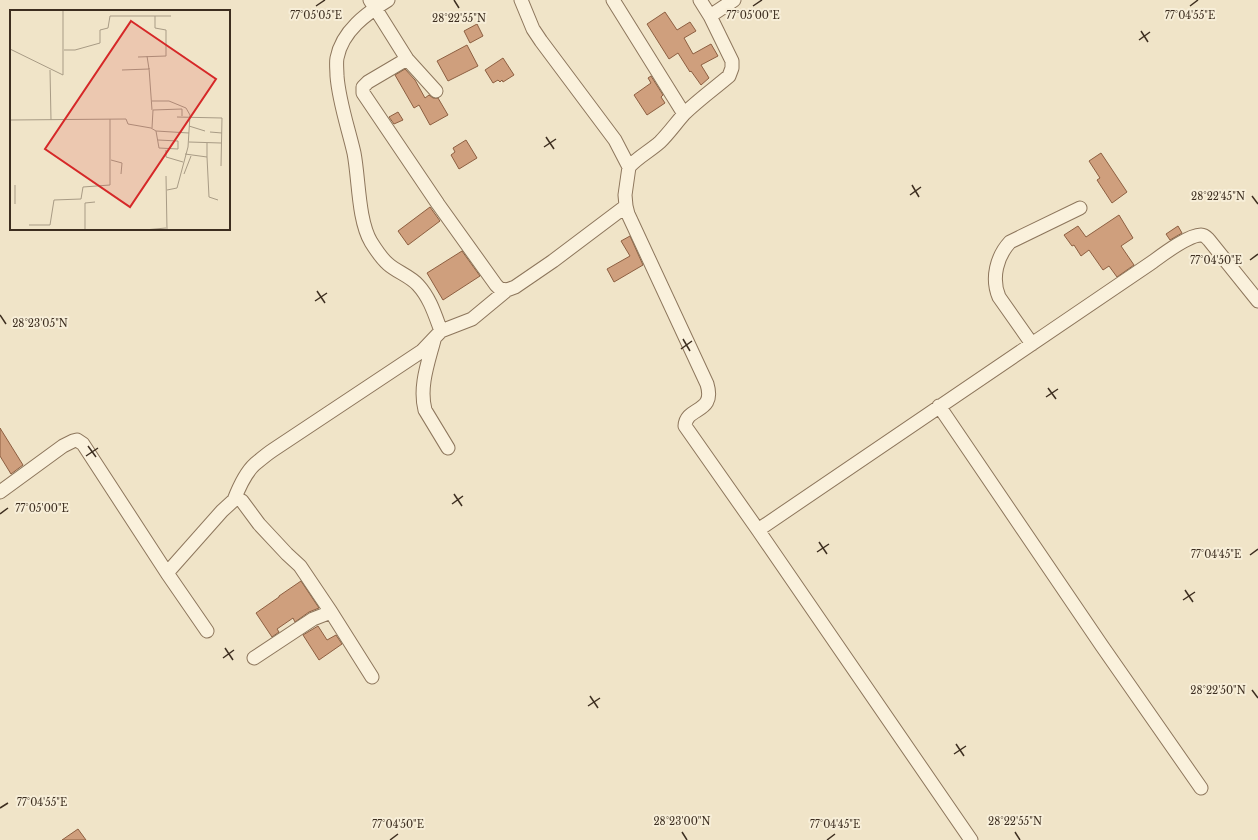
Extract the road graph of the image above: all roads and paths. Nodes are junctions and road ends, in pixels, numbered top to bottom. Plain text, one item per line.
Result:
1 (388, 0) edge
2 (521, 0) edge
3 (613, 0) edge
4 (700, 0) edge
5 (734, 0) edge
6 (373, 4) edge
7 (710, 16) junction
8 (407, 59) junction
9 (436, 91) dead end
10 (684, 114) junction
11 (629, 167) junction
12 (626, 206) junction
13 (1080, 208) dead end
14 (507, 290) junction
15 (1258, 301) edge
16 (438, 335) junction
17 (1032, 344) junction
18 (939, 406) junction
19 (448, 448) dead end
20 (0, 492) edge
21 (234, 500) junction
22 (758, 530) junction
23 (167, 573) junction
24 (332, 612) junction
25 (207, 631) dead end
26 (254, 658) dead end
27 (372, 677) dead end
28 (1201, 788) dead end
29 (971, 840) edge

1 - 6 street
2 - 11 street
3 - 10 street
4 - 7 street
5 - 7 street
6 - 8 street
6 - 16 street
7 - 10 street
8 - 9 street
8 - 14 street
10 - 11 street
11 - 12 street
12 - 14 street
12 - 22 street
13 - 17 street
14 - 16 street
15 - 17 street
16 - 19 street
16 - 21 street
17 - 18 street
18 - 22 street
18 - 28 street
20 - 23 street
21 - 23 street
21 - 24 street
22 - 29 street
23 - 25 street
24 - 26 street
24 - 27 street

